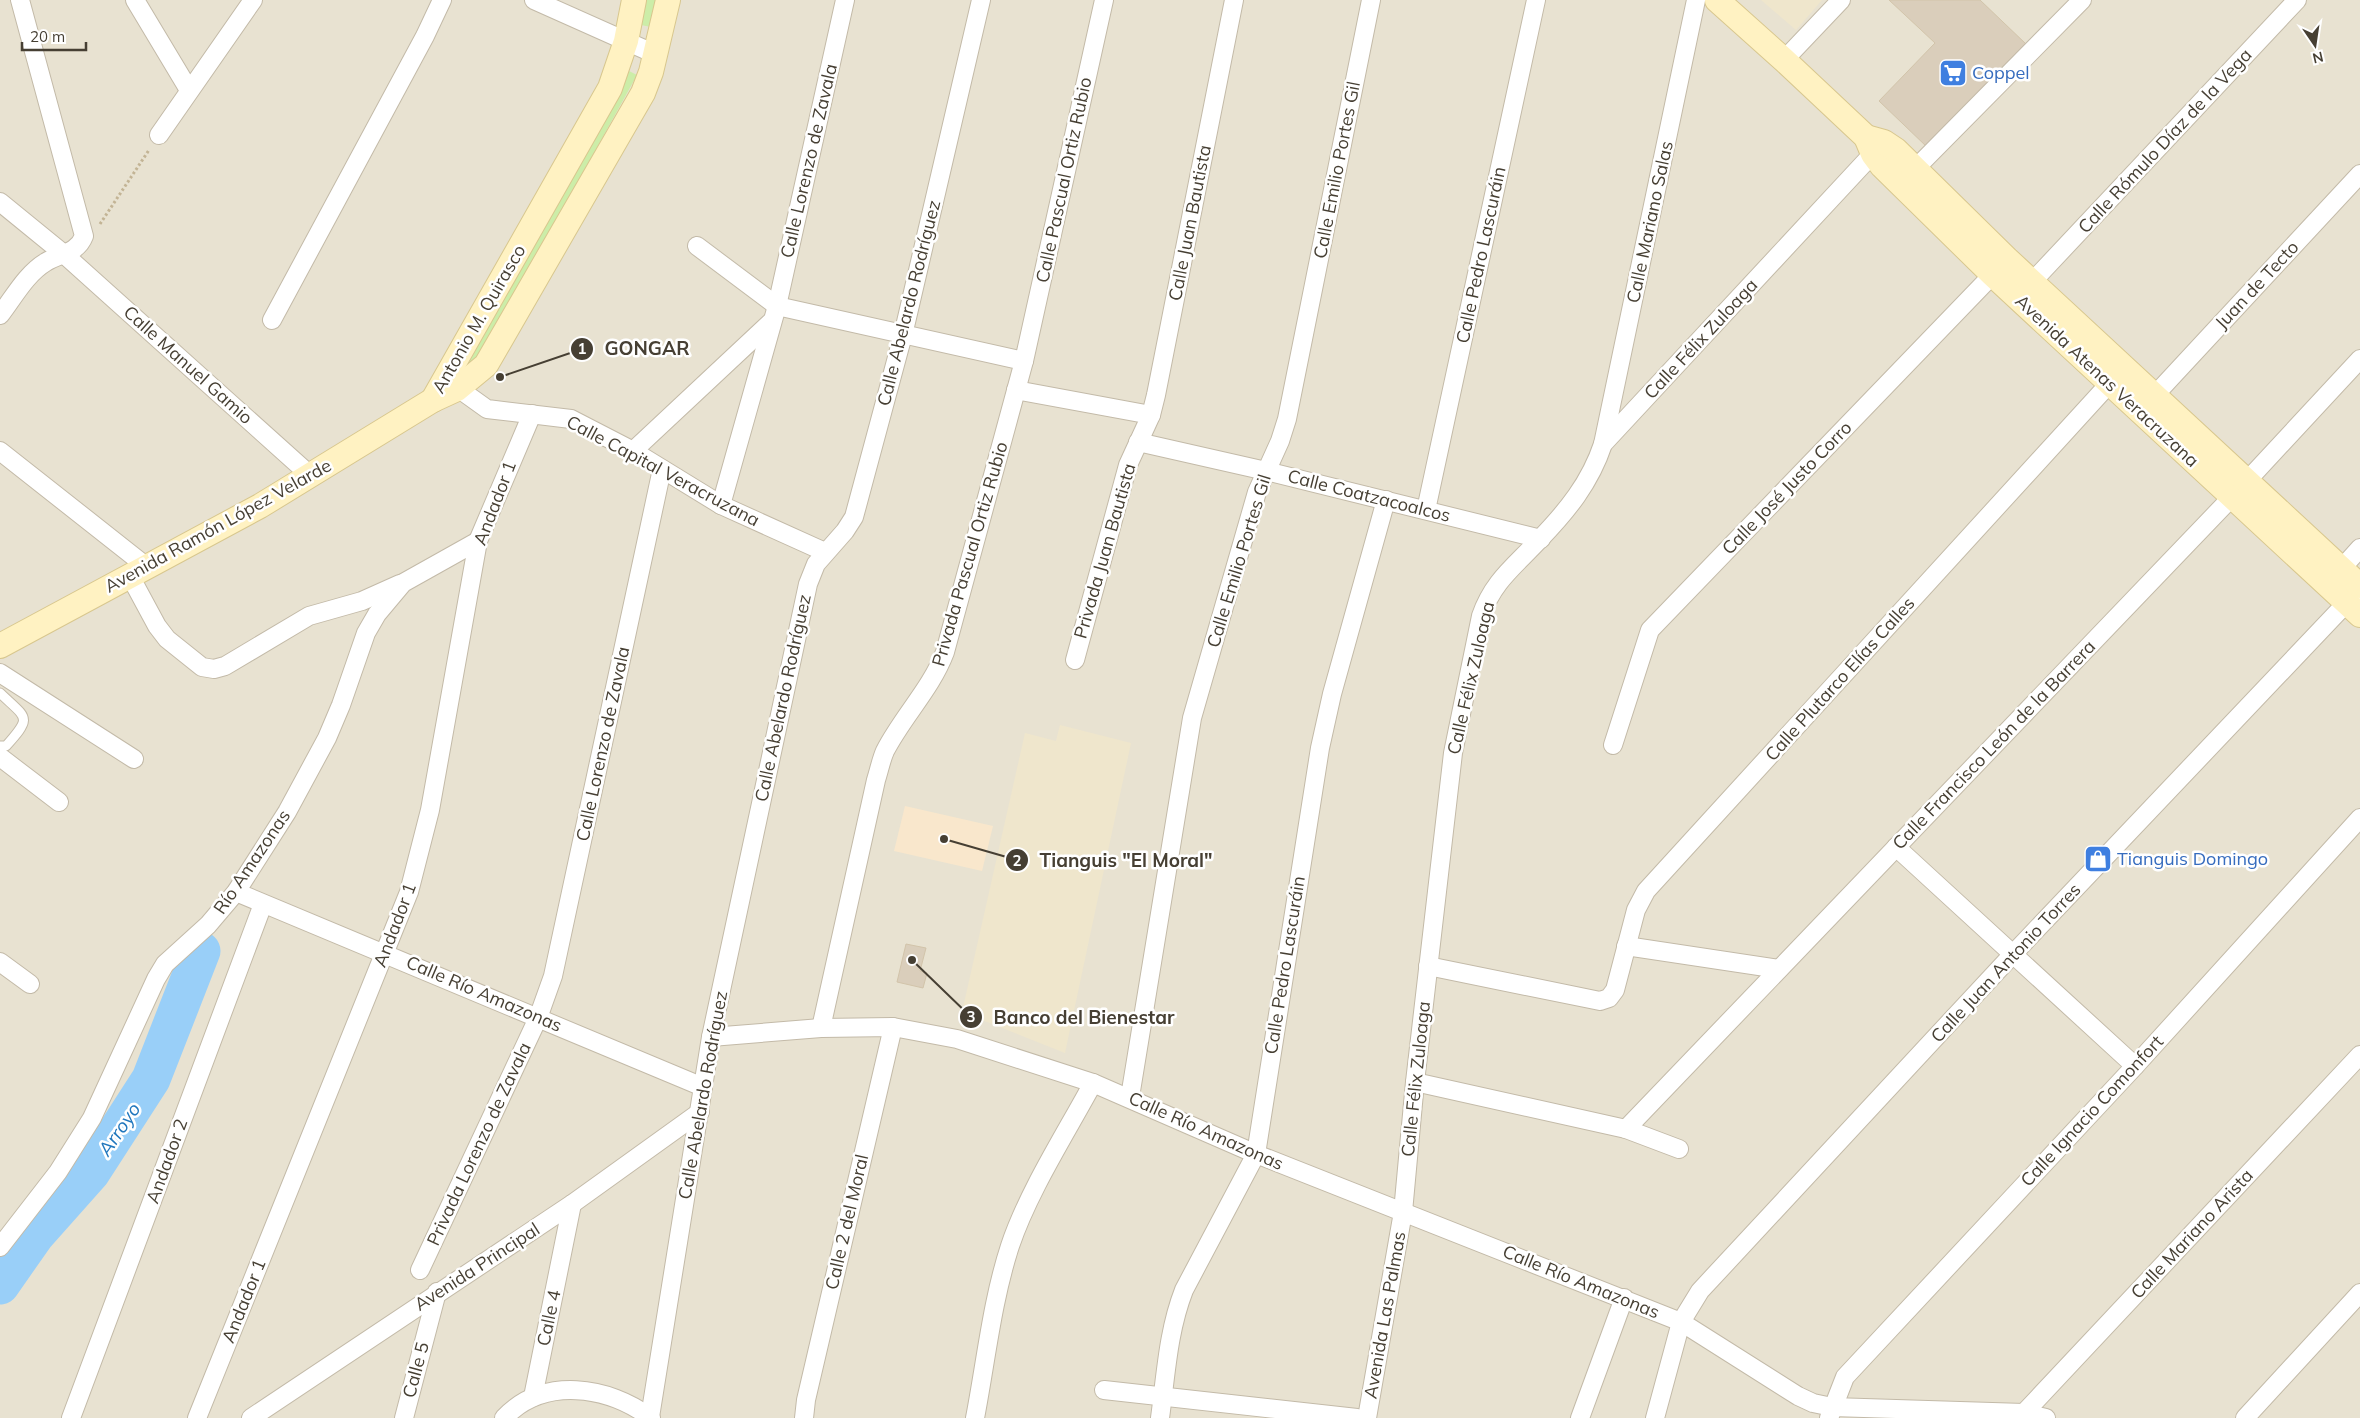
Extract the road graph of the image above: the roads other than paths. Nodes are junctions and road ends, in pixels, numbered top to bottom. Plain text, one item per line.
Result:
1 (20, 0) edge
2 (135, 0) edge
3 (253, 0) edge
4 (442, 0) edge
5 (534, 0) edge
6 (634, 0) edge
7 (668, 0) edge
8 (845, 0) edge
9 (981, 0) edge
10 (1104, 0) edge
11 (1234, 0) edge
12 (1372, 0) edge
13 (1536, 0) edge
14 (1696, 0) edge
15 (1717, 0) edge
16 (1841, 0) edge
17 (2082, 0) edge
18 (2297, 0) edge
19 (626, 41) junction
20 (656, 54) junction
21 (1784, 60) junction
22 (189, 90) junction
23 (159, 135) road end
24 (1874, 145) junction
25 (1916, 168) junction
26 (2360, 174) edge
27 (0, 202) edge
28 (697, 246) dead end
29 (66, 255) junction
30 (2000, 267) junction
31 (2032, 282) junction
32 (774, 314) junction
33 (0, 316) edge
34 (272, 320) dead end
35 (903, 335) junction
36 (2360, 359) edge
37 (1024, 361) junction
38 (451, 384) junction
39 (2110, 384) junction
40 (1016, 390) junction
41 (2154, 396) junction
42 (433, 400) joint
43 (532, 414) junction
44 (1151, 416) junction
45 (1138, 442) junction
46 (1603, 444) junction
47 (0, 450) edge
48 (633, 451) junction
49 (662, 469) junction
50 (1266, 471) junction
51 (311, 476) junction
52 (2239, 489) junction
53 (1386, 500) junction
54 (721, 505) junction
55 (1426, 510) junction
56 (1541, 539) junction
57 (478, 541) junction
58 (2360, 548) edge
59 (825, 552) junction
60 (2342, 568) junction
61 (139, 572) junction
62 (402, 583) junction
63 (2357, 598) edge
64 (0, 646) edge
65 (1075, 660) dead end
66 (0, 673) edge
67 (0, 692) edge
68 (1613, 745) dead end
69 (0, 746) edge
70 (0, 757) edge
71 (134, 760) dead end
72 (59, 802) dead end
73 (2360, 818) edge
74 (1896, 847) junction
75 (236, 892) junction
76 (263, 904) junction
77 (1626, 946) junction
78 (385, 952) junction
79 (2013, 954) junction
80 (0, 962) edge
81 (1428, 966) junction
82 (1779, 969) junction
83 (30, 984) dead end
84 (538, 1018) junction
85 (892, 1027) junction
86 (821, 1028) junction
87 (711, 1037) junction
88 (2360, 1055) edge
89 (2135, 1066) junction
90 (1415, 1082) junction
91 (1093, 1083) junction
92 (704, 1087) junction
93 (1130, 1097) junction
94 (700, 1112) junction
95 (1626, 1129) junction
96 (1679, 1149) dead end
97 (1256, 1154) junction
98 (572, 1204) junction
99 (1403, 1212) junction
100 (0, 1248) edge
101 (420, 1270) dead end
102 (436, 1292) junction
103 (2360, 1293) edge
104 (1624, 1298) junction
105 (1682, 1322) junction
106 (1104, 1390) dead end
107 (533, 1396) junction
108 (1163, 1396) junction
109 (1830, 1413) edge
110 (2024, 1413) junction
111 (71, 1418) edge
112 (197, 1418) edge
113 (251, 1418) edge
114 (404, 1418) edge
115 (504, 1418) edge
116 (650, 1418) edge
117 (804, 1418) edge
118 (975, 1418) edge
119 (1160, 1418) edge
120 (1357, 1418) edge
121 (1367, 1418) edge
122 (1580, 1418) edge
123 (1655, 1418) edge
124 (2046, 1418) edge
125 (2245, 1418) edge

1 - 29 street
2 - 22 street
3 - 22 street
4 - 34 street
5 - 19 street
6 - 19 main road, Antonio M. Quirasco
7 - 20 main road, Antonio M. Quirasco
8 - 32 street, Calle Lorenzo de Zavala
9 - 35 street, Calle Abelardo Rodríguez
10 - 37 street, Calle Pascual Ortiz Rubio
11 - 44 street, Calle Juan Bautista
12 - 50 street, Calle Emilio Portes Gil
13 - 55 street, Calle Pedro Lascuráin
14 - 46 street, Calle Mariano Salas
15 - 21 main road, Avenida Atenas Veracruzana
16 - 21 street
17 - 25 street
18 - 31 street, Calle Rómulo Díaz de la Vega
19 - 20 street
19 - 38 main road, Antonio M. Quirasco
20 - 38 main road, Antonio M. Quirasco
21 - 24 main road, Avenida Atenas Veracruzana
22 - 23 street
24 - 25 main road, Avenida Atenas Veracruzana
24 - 30 main road, Avenida Atenas Veracruzana
24 - 46 street, Calle Félix Zuloaga
25 - 30 main road, Avenida Atenas Veracruzana
26 - 41 street, Juan de Tecto
27 - 29 street, Calle Manuel Gamio
28 - 32 street
29 - 33 street
29 - 51 street, Calle Manuel Gamio
30 - 31 main road, Avenida Atenas Veracruzana
30 - 39 main road, Avenida Atenas Veracruzana
30 - 68 street, Calle José Justo Corro
31 - 41 main road, Avenida Atenas Veracruzana
32 - 35 street
32 - 48 street
32 - 54 street, Calle Lorenzo de Zavala
35 - 37 street
35 - 59 street, Calle Abelardo Rodríguez
36 - 52 street, Calle Francisco León de la Barrera
37 - 40 street, Privada Pascual Ortiz Rubio
38 - 42 main road, Antonio M. Quirasco
38 - 43 street, Calle Capital Veracruzana
39 - 52 main road, Avenida Atenas Veracruzana
39 - 77 street, Calle Plutarco Elías Calles
40 - 44 street
40 - 86 street, Privada Pascual Ortiz Rubio
41 - 52 main road, Avenida Atenas Veracruzana
42 - 51 main road, Avenida Ramón López Velarde
43 - 48 street, Calle Capital Veracruzana
43 - 57 street, Andador 1
44 - 45 street, Calle Juan Bautista
45 - 50 street, Calle Coatzacoalcos
45 - 65 street, Privada Juan Bautista
46 - 56 street, Calle Félix Zuloaga
47 - 61 street
48 - 49 street, Calle Capital Veracruzana
49 - 54 street, Calle Capital Veracruzana
49 - 84 street, Calle Lorenzo de Zavala
50 - 53 street, Calle Coatzacoalcos
50 - 93 street, Calle Emilio Portes Gil
51 - 61 main road, Avenida Ramón López Velarde
52 - 60 main road, Avenida Atenas Veracruzana
52 - 63 main road, Avenida Atenas Veracruzana
52 - 74 street, Calle Francisco León de la Barrera
53 - 55 street, Calle Coatzacoalcos
53 - 97 street, Calle Pedro Lascuráin
54 - 59 street, Calle Capital Veracruzana
55 - 56 street, Calle Coatzacoalcos
56 - 81 street, Calle Félix Zuloaga
57 - 62 street, Río Amazonas
57 - 78 street, Andador 1
58 - 60 street
59 - 87 street, Calle Abelardo Rodríguez
60 - 63 main road, Avenida Atenas Veracruzana
61 - 62 street
61 - 64 main road, Avenida Ramón López Velarde
62 - 75 street, Río Amazonas
63 - 79 street, Calle Juan Antonio Torres
66 - 71 street
67 - 69 lane
70 - 72 street
73 - 89 street, Calle Ignacio Comonfort
74 - 79 street
74 - 82 street, Calle Francisco León de la Barrera
75 - 76 street, Calle Río Amazonas
75 - 100 street, Río Amazonas
76 - 78 street, Calle Río Amazonas
76 - 111 street, Andador 2
77 - 81 street, Calle Plutarco Elías Calles
77 - 82 street
78 - 84 street, Calle Río Amazonas
78 - 112 street, Andador 1
79 - 89 street
79 - 105 street, Calle Juan Antonio Torres
80 - 83 street
81 - 90 street, Calle Félix Zuloaga
82 - 95 street, Calle Francisco León de la Barrera
84 - 92 street, Calle Río Amazonas
84 - 101 street, Privada Lorenzo de Zavala
85 - 86 street, Calle Río Amazonas
85 - 91 street, Calle Río Amazonas
85 - 117 street, Calle 2 del Moral
86 - 87 street, Calle Río Amazonas
87 - 92 street, Calle Abelardo Rodríguez
88 - 110 street, Calle Mariano Arista
89 - 109 street, Calle Ignacio Comonfort
90 - 95 street
90 - 99 street, Calle Félix Zuloaga
91 - 93 street, Calle Río Amazonas
91 - 118 street
92 - 94 street, Calle Abelardo Rodríguez
93 - 97 street, Calle Río Amazonas
94 - 98 street, Avenida Principal
94 - 116 street, Calle Abelardo Rodríguez
95 - 96 street
97 - 99 street, Calle Río Amazonas
97 - 108 street, Calle Pedro Lascuráin
98 - 102 street, Avenida Principal
98 - 107 street, Calle 4
99 - 104 street, Calle Río Amazonas
99 - 121 street, Avenida Las Palmas
102 - 113 street, Avenida Principal
102 - 114 street, Calle 5
103 - 125 street
104 - 105 street, Calle Río Amazonas
104 - 122 street
105 - 109 street, Calle Río Amazonas
105 - 123 street, Calle Juan Antonio Torres
106 - 108 street
107 - 115 street
107 - 116 street
108 - 119 street, Calle Pedro Lascuráin
108 - 120 street
109 - 110 street, Calle Río Amazonas
110 - 124 street, Calle Río Amazonas

